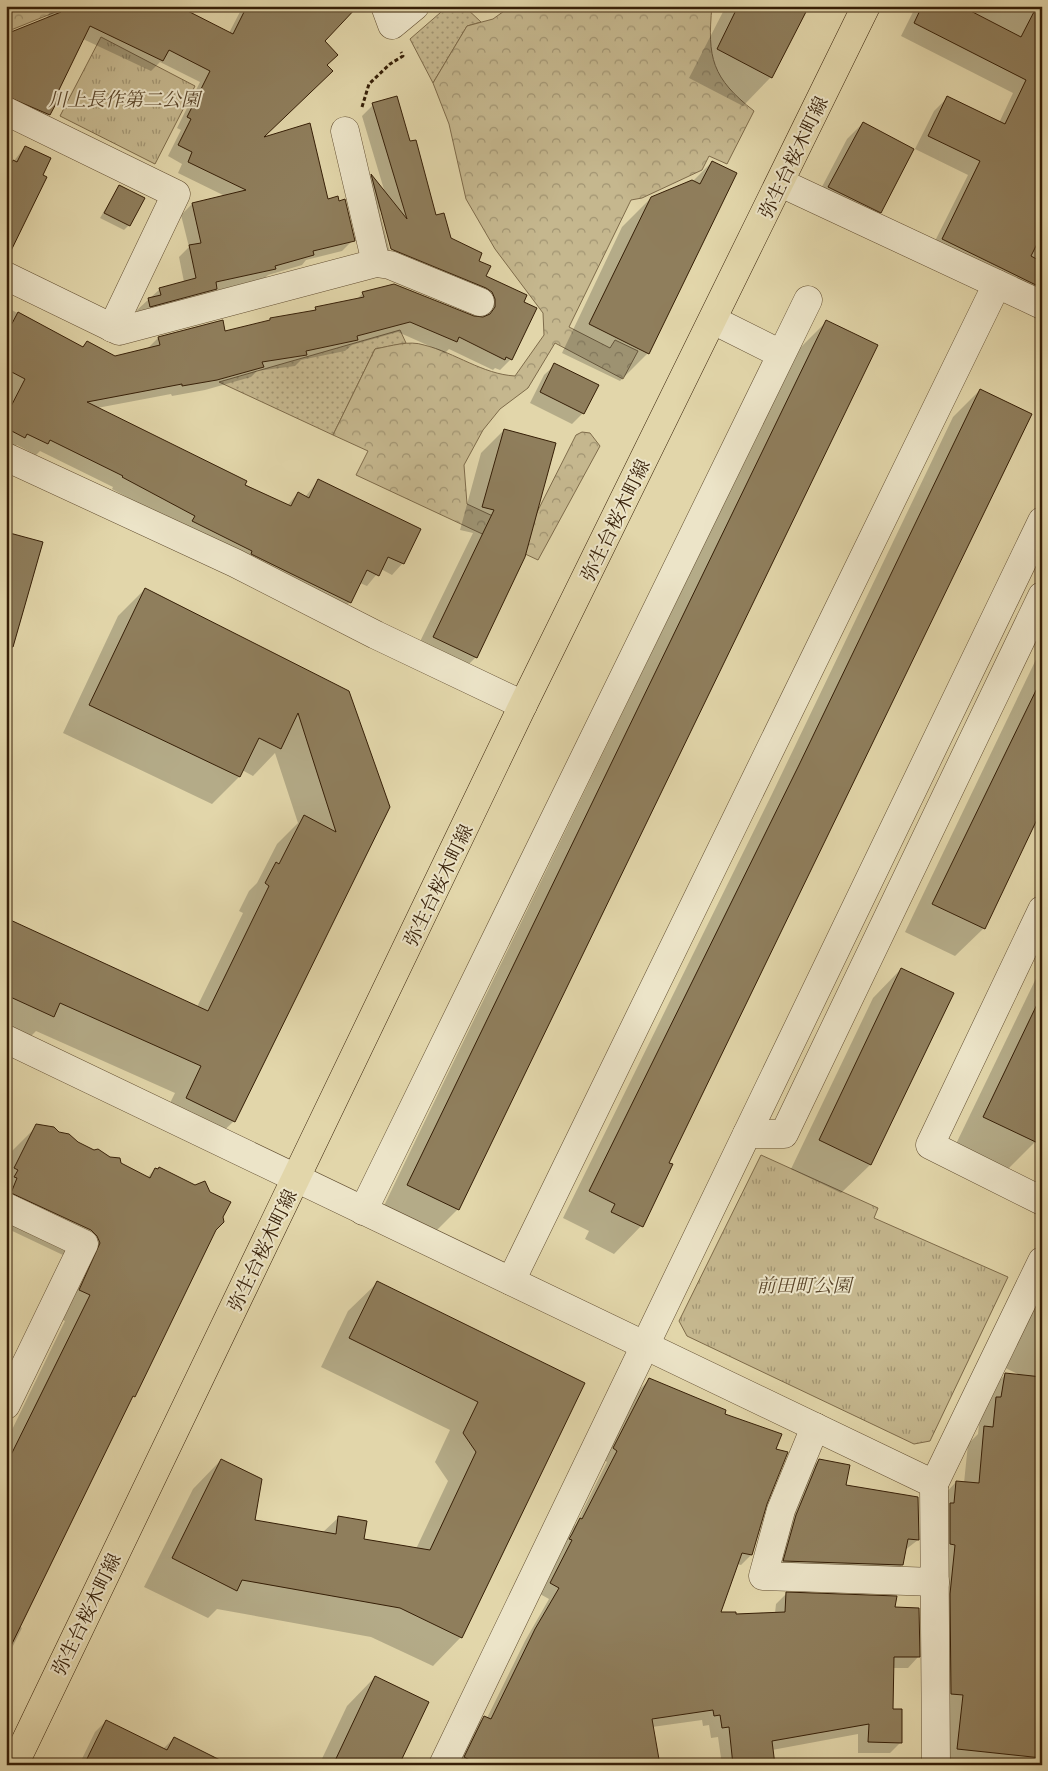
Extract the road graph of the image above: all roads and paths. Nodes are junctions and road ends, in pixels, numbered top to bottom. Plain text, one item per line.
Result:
1 (415, 6) edge
2 (866, 6) edge
3 (390, 22) edge
4 (6, 111) edge
5 (345, 131) joint
6 (781, 183) junction
7 (376, 263) junction
8 (6, 276) edge
9 (997, 284) junction
10 (808, 300) dead end
11 (480, 302) dead end
12 (1042, 305) edge
13 (713, 320) junction
14 (112, 328) junction
15 (781, 354) junction
16 (6, 457) edge
17 (1042, 522) edge
18 (1042, 596) edge
19 (524, 706) junction
20 (1042, 910) edge
21 (6, 1039) edge
22 (747, 1134) junction
23 (297, 1179) junction
24 (1042, 1201) edge
25 (6, 1207) edge
26 (363, 1211) junction
27 (1042, 1261) edge
28 (511, 1281) junction
29 (644, 1345) junction
30 (6, 1405) edge
31 (815, 1427) junction
32 (934, 1484) junction
33 (935, 1582) junction
34 (14, 1765) edge
35 (443, 1765) edge
36 (936, 1765) edge

1 - 3 street
2 - 6 main road, 弥生台桜木町線
3 - 5 path
4 - 14 street
5 - 7 street
6 - 9 street
6 - 13 main road, 弥生台桜木町線
7 - 11 street
7 - 14 street
8 - 14 street
9 - 12 street
9 - 28 street
10 - 15 street
13 - 15 street
13 - 19 main road, 弥生台桜木町線
15 - 26 street
16 - 19 street
17 - 22 street
18 - 22 street
19 - 23 main road, 弥生台桜木町線
20 - 24 street
21 - 23 street
22 - 29 street
23 - 26 street
23 - 34 main road, 弥生台桜木町線
25 - 30 street
26 - 28 street
27 - 32 street
28 - 29 street
29 - 31 street
29 - 35 street
31 - 32 street
31 - 33 street
32 - 33 street
33 - 36 street

